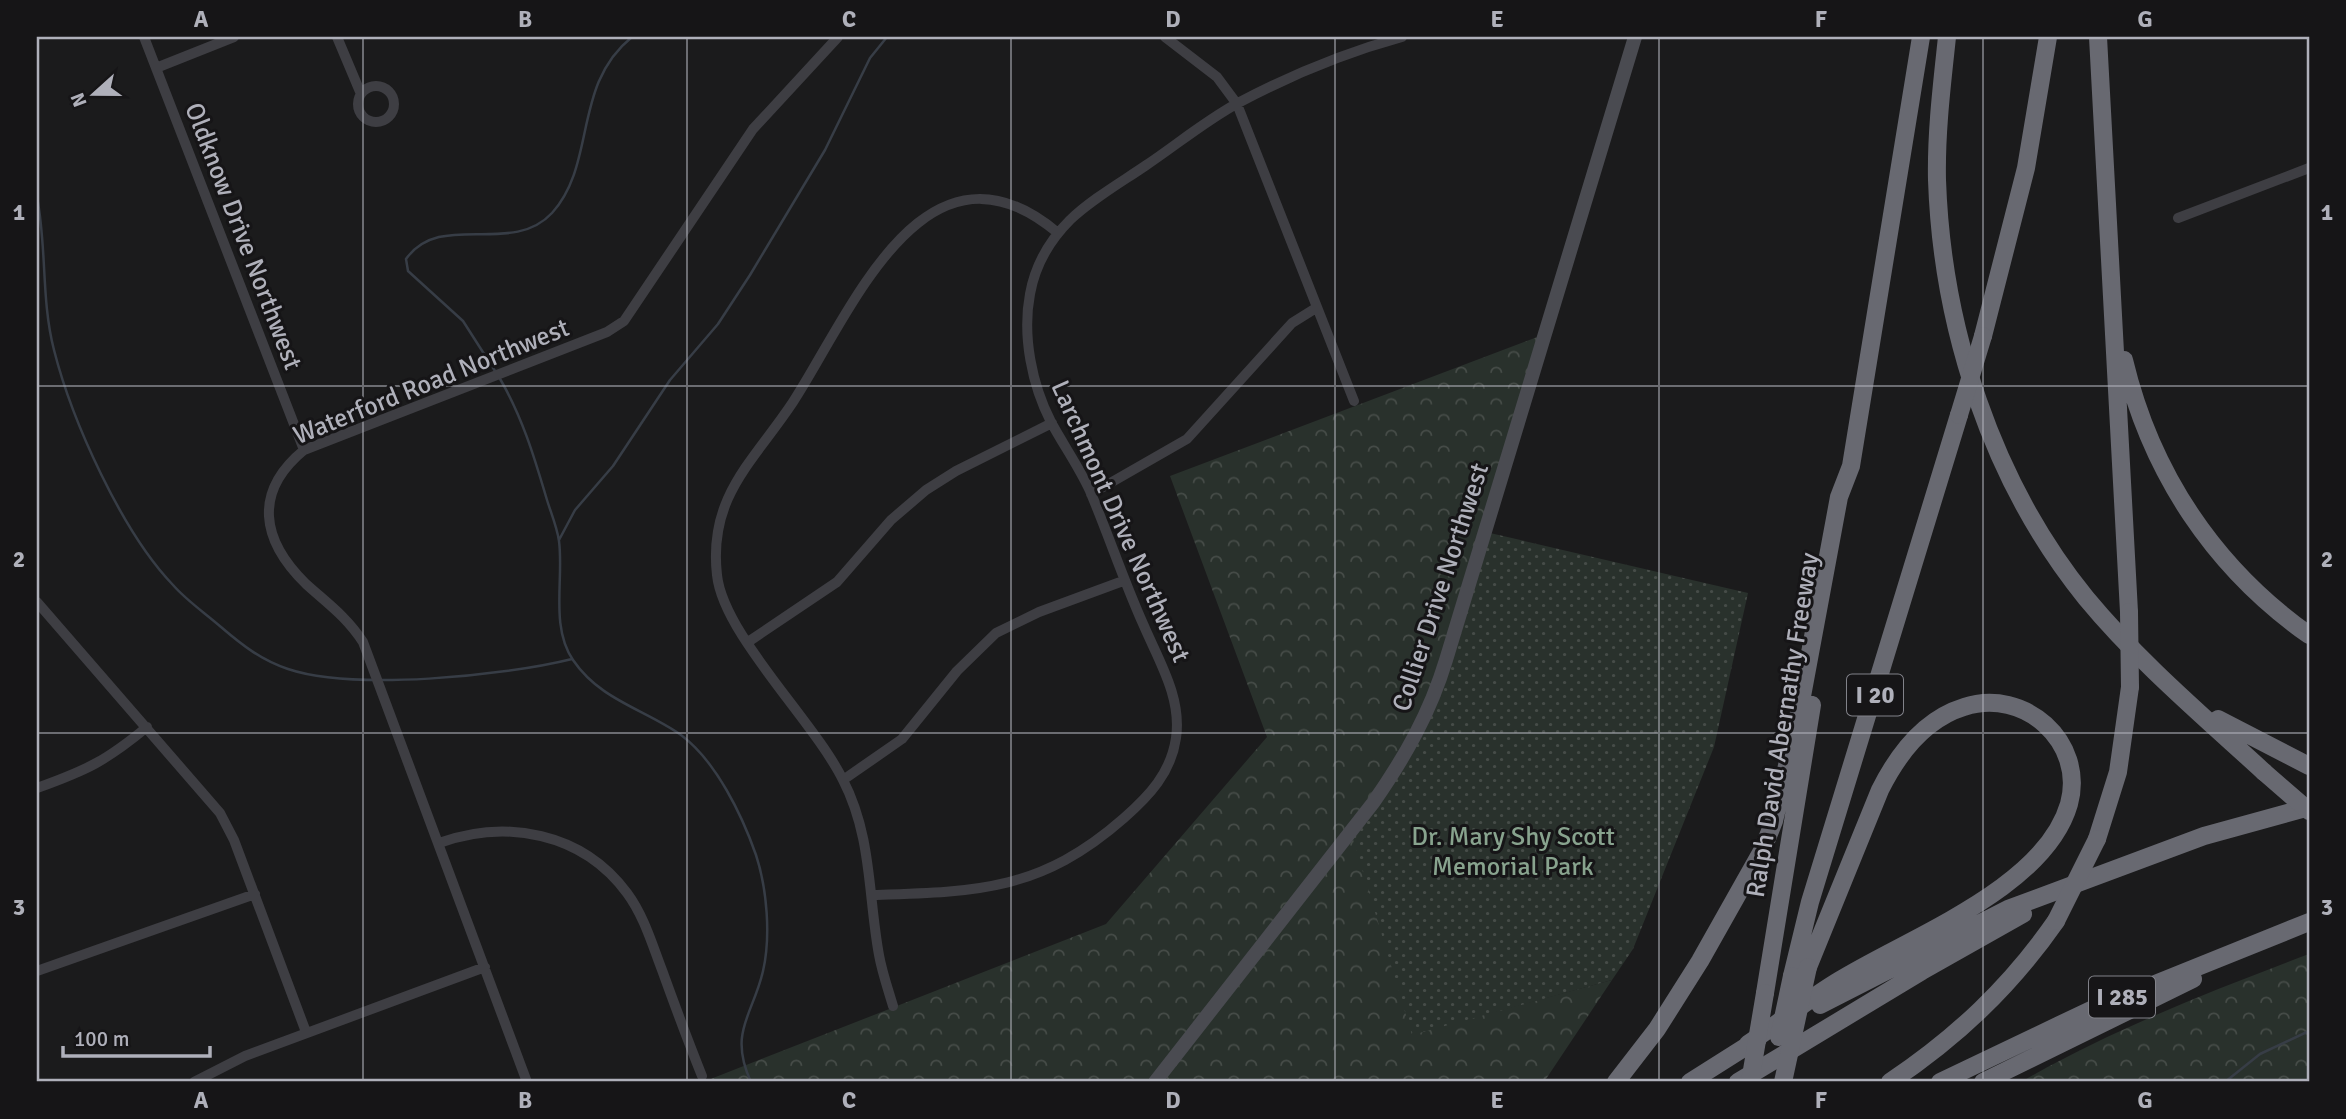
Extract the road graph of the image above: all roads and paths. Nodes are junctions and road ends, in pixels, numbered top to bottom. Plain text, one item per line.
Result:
1 (144, 37) edge
2 (234, 37) edge
3 (337, 37) edge
4 (838, 37) edge
5 (1165, 37) edge
6 (1397, 37) edge
7 (1634, 37) edge
8 (1921, 37) edge
9 (1947, 37) edge
10 (2049, 37) edge
11 (2098, 37) edge
12 (156, 68) junction
13 (361, 94) dead end
14 (1237, 104) junction
15 (2309, 168) edge
16 (2178, 218) dead end
17 (1058, 233) junction
18 (2111, 266) junction
19 (1316, 307) junction
20 (1353, 401) dead end
21 (1052, 423) junction
22 (304, 450) junction
23 (1851, 466) junction
24 (1091, 494) junction
25 (1124, 581) junction
26 (37, 602) edge
27 (2309, 635) edge
28 (748, 642) junction
29 (2167, 682) junction
30 (147, 727) junction
31 (2309, 766) edge
32 (843, 780) junction
33 (37, 788) edge
34 (2309, 809) edge
35 (439, 843) junction
36 (2090, 877) junction
37 (255, 894) junction
38 (873, 895) junction
39 (2309, 922) edge
40 (485, 967) junction
41 (37, 971) edge
42 (892, 1006) dead end
43 (306, 1032) junction
44 (1748, 1044) junction
45 (702, 1076) dead end
46 (194, 1082) edge
47 (527, 1082) edge
48 (1155, 1082) edge
49 (1616, 1082) edge
50 (1690, 1082) edge
51 (1738, 1082) edge
52 (1750, 1082) edge
53 (1771, 1082) edge
54 (1783, 1082) edge
55 (1890, 1082) edge
56 (1940, 1082) edge
57 (1983, 1082) edge

1 - 12 street, Oldknow Drive Northwest
2 - 12 street
3 - 13 street
4 - 22 street, Waterford Road Northwest
5 - 14 street
6 - 14 street, Larchmont Drive Northwest
7 - 48 main road, Collier Drive Northwest
8 - 23 highway, I 20
9 - 29 highway
10 - 53 highway, I 20, bridge
11 - 18 highway
12 - 22 street, Oldknow Drive Northwest
14 - 17 street, Larchmont Drive Northwest
14 - 19 street
15 - 16 street
17 - 21 street, Larchmont Drive Northwest
17 - 28 street
18 - 27 highway
18 - 55 highway, bridge
19 - 20 street
19 - 24 street
21 - 24 street, Larchmont Drive Northwest
21 - 28 street
22 - 35 street, Waterford Road Northwest
23 - 49 highway
23 - 52 highway, Ralph David Abernathy Freeway / I 20, bridge
24 - 25 street, Larchmont Drive Northwest
25 - 32 street
25 - 38 street, Larchmont Drive Northwest
26 - 30 street
28 - 32 street
29 - 31 highway
29 - 34 highway, bridge
30 - 33 street
30 - 37 street
32 - 38 street
34 - 36 highway
35 - 40 street, Waterford Road Northwest
35 - 45 street
36 - 44 highway
36 - 51 highway
37 - 41 street
37 - 43 street
38 - 42 street
39 - 56 highway, I 285
39 - 57 highway
40 - 43 street
40 - 47 street, Waterford Road Northwest
43 - 46 street
44 - 50 highway
44 - 54 highway, bridge

